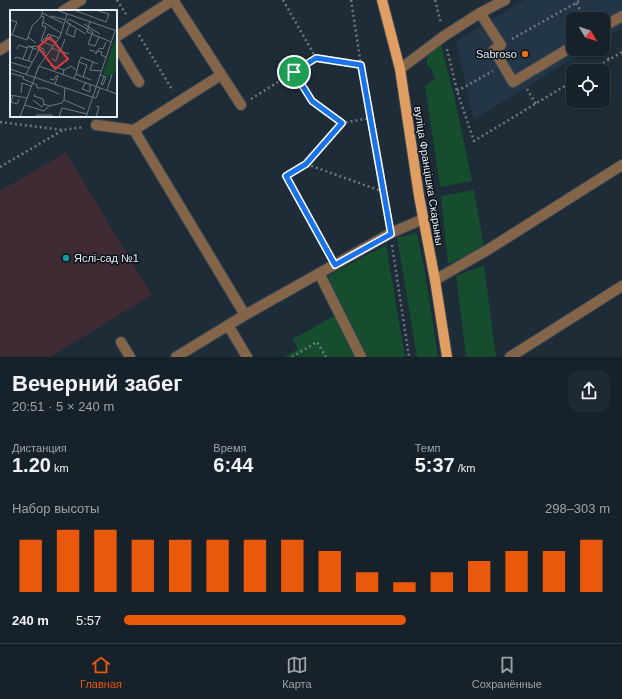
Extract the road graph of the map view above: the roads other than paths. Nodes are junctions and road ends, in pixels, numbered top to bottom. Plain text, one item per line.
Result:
1 (81, 0) edge
2 (173, 0) edge
3 (382, 0) edge
4 (504, 0) edge
5 (65, 10) edge
6 (480, 13) junction
7 (622, 16) edge
8 (610, 24) edge
9 (117, 36) edge
10 (10, 44) edge
11 (117, 46) edge
12 (0, 50) edge
13 (566, 50) edge
14 (400, 69) junction
15 (221, 75) junction
16 (140, 82) dead end
17 (241, 105) road end
18 (96, 125) road end
19 (134, 130) junction
20 (622, 165) edge
21 (423, 219) junction
22 (320, 274) junction
23 (435, 280) junction
24 (622, 286) edge
25 (245, 315) junction
26 (228, 325) junction
27 (121, 342) dead end
28 (130, 357) edge
29 (176, 357) edge
30 (247, 357) edge
31 (361, 357) edge
32 (447, 357) edge
33 (510, 357) edge

1 - 5 lane
2 - 9 lane
2 - 15 lane
3 - 14 main road, вуліца Францішка Скарыны
4 - 6 lane
6 - 13 lane
6 - 14 lane
7 - 8 lane
10 - 12 lane
11 - 16 lane
14 - 21 main road, вуліца Францішка Скарыны
15 - 17 lane
15 - 19 lane
18 - 19 lane
19 - 25 lane
20 - 23 lane
21 - 22 lane
21 - 23 main road, вуліца Францішка Скарыны
22 - 25 lane
22 - 31 lane
23 - 32 main road, вуліца Францішка Скарыны
24 - 33 lane
25 - 26 lane
26 - 29 lane
26 - 30 lane
27 - 28 lane

